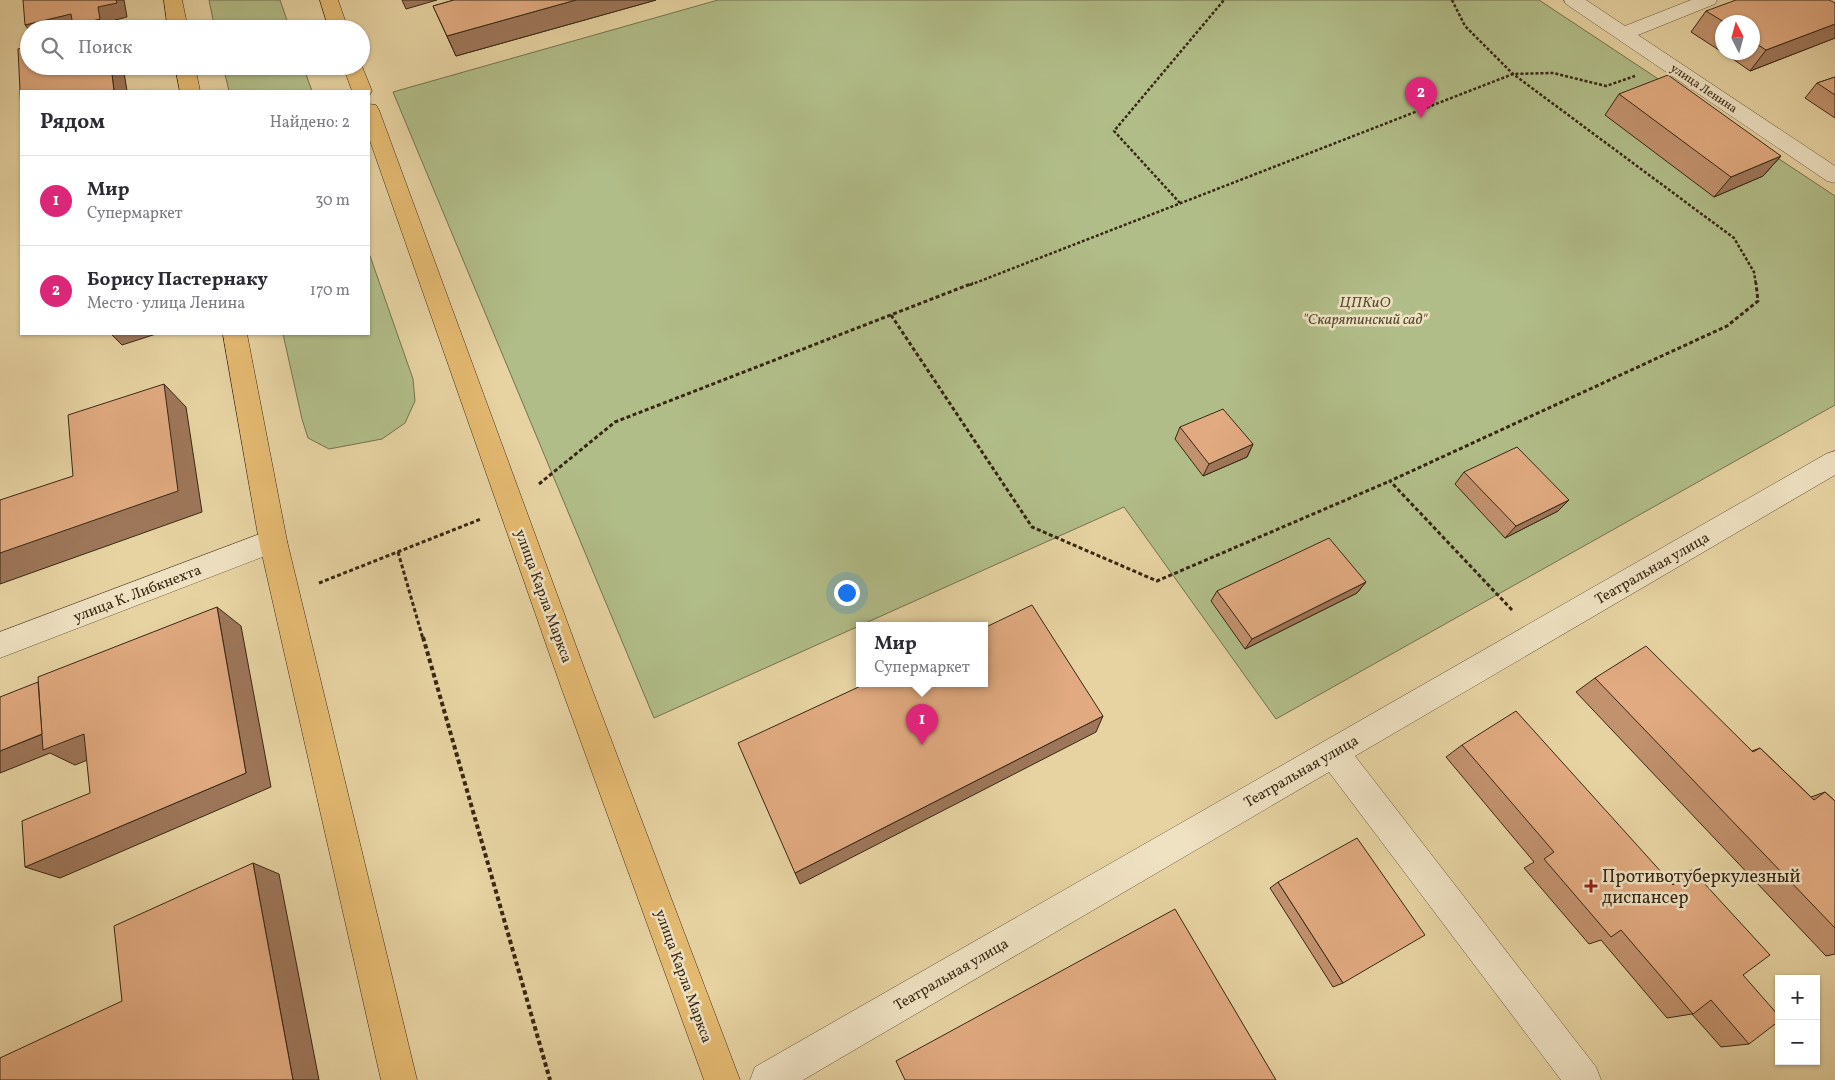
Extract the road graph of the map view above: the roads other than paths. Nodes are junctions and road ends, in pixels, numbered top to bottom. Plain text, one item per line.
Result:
1 (173, 0) edge
2 (329, 0) edge
3 (1573, 0) edge
4 (1708, 0) edge
5 (176, 20) edge
6 (336, 20) edge
7 (1624, 34) junction
8 (187, 75) edge
9 (356, 75) edge
10 (190, 90) edge
11 (362, 90) edge
12 (370, 113) edge
13 (1835, 176) edge
14 (235, 335) edge
15 (1835, 462) edge
16 (273, 541) junction
17 (0, 645) edge
18 (1333, 752) junction
19 (399, 1080) edge
20 (722, 1080) edge
21 (768, 1080) edge
22 (1583, 1080) edge

1 - 5 main road
2 - 6 main road
3 - 7 street, улица Ленина
4 - 7 street
7 - 13 street, улица Ленина
8 - 10 main road
9 - 11 main road
12 - 20 main road, улица Карла Маркса
14 - 16 main road
15 - 18 street, Театральная улица
16 - 17 street, улица К. Либкнехта
16 - 19 main road
18 - 21 street, Театральная улица
18 - 22 street

